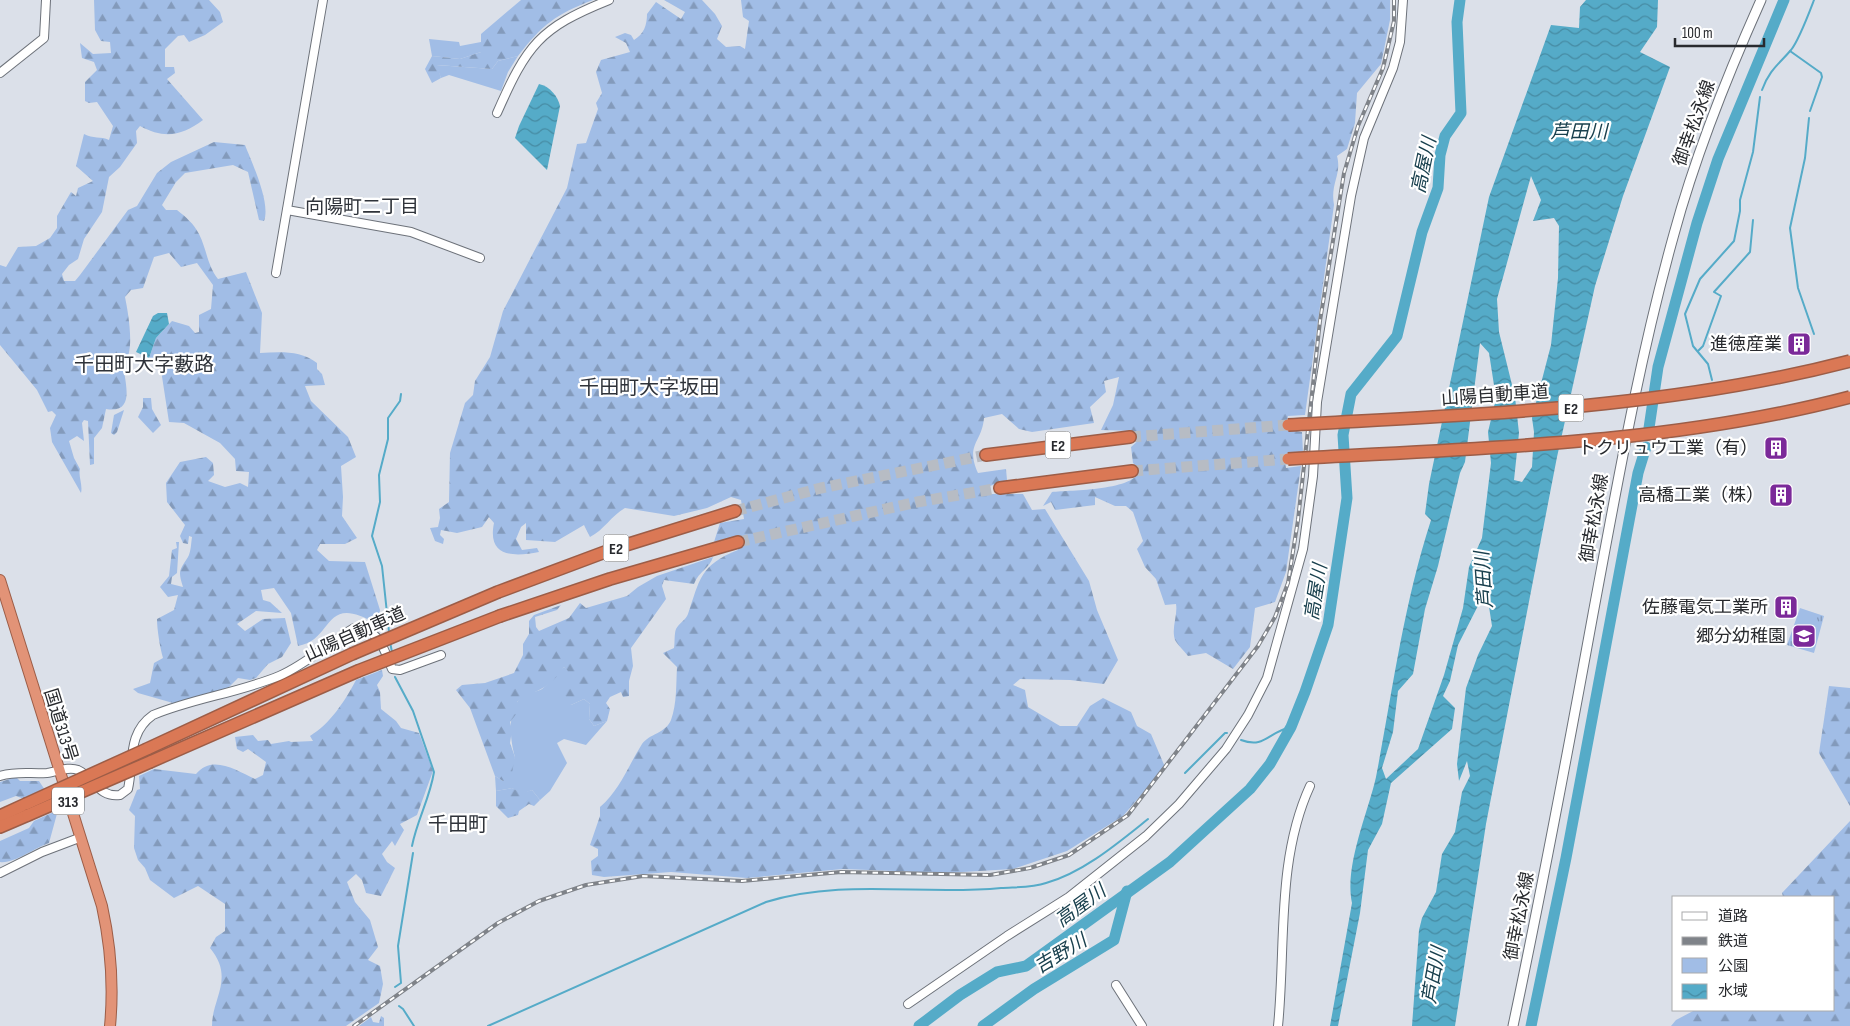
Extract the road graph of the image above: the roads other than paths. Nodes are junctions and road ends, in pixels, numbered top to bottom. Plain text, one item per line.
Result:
1 (46, 0) edge
2 (323, 0) edge
3 (609, 0) edge
4 (1403, 0) edge
5 (1761, 0) edge
6 (0, 73) edge
7 (497, 113) dead end
8 (287, 210) junction
9 (480, 258) dead end
10 (276, 273) dead end
11 (1850, 361) edge
12 (1850, 397) edge
13 (1288, 425) tunnel mouth
14 (1130, 437) tunnel mouth
15 (986, 455) tunnel mouth
16 (1288, 459) tunnel mouth
17 (1132, 471) tunnel mouth
18 (1000, 488) tunnel mouth
19 (735, 511) tunnel mouth
20 (738, 542) tunnel mouth
21 (0, 580) edge
22 (441, 655) dead end
23 (58, 771) junction
24 (0, 776) edge
25 (1310, 786) dead end
26 (27, 810) junction
27 (0, 816) edge
28 (0, 827) edge
29 (79, 838) junction
30 (0, 873) edge
31 (1116, 985) dead end
32 (908, 1004) dead end
33 (110, 1026) edge
34 (1142, 1026) edge
35 (1278, 1026) edge
36 (1513, 1026) edge

1 - 6 street
2 - 8 street
3 - 7 street
4 - 32 street
5 - 36 main road, 御幸松永線
8 - 9 street
8 - 10 street
11 - 13 highway, 山陽自動車道 / E2, bridge
12 - 16 highway, E2, bridge
14 - 15 highway, E2
17 - 18 highway, E2
19 - 26 highway, 山陽自動車道 / E2, bridge
20 - 26 highway, 山陽自動車道 / E2, bridge
21 - 23 highway, 国道313号 / 313
22 - 23 street
23 - 24 street
23 - 29 highway, 国道313号 / 313
25 - 35 street
26 - 27 highway, 山陽自動車道 / E2
26 - 28 highway, 山陽自動車道 / E2
29 - 30 street
29 - 33 highway, 国道313号 / 313
31 - 34 street

